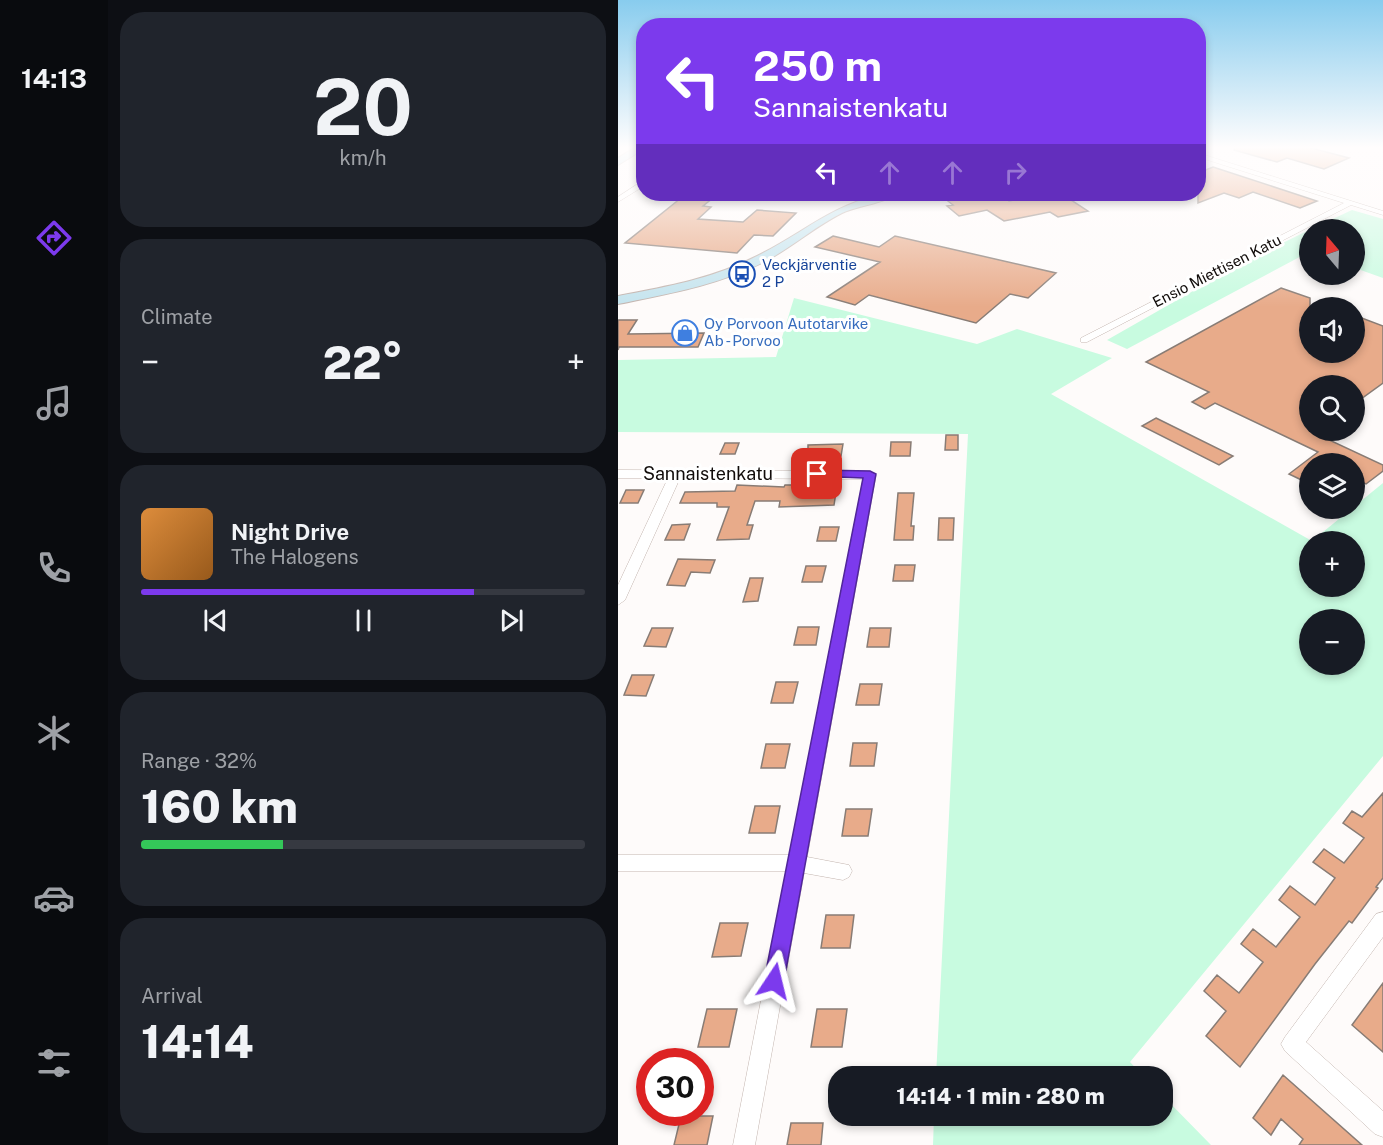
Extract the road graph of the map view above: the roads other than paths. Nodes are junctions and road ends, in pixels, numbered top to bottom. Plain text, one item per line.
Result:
1 (1342, 200) edge
2 (864, 201) edge
3 (1350, 203) junction
4 (1383, 213) edge
5 (618, 300) edge
6 (1084, 340) dead end
7 (618, 474) edge
8 (675, 475) junction
9 (618, 600) edge
10 (618, 863) edge
11 (796, 863) junction
12 (843, 871) dead end
13 (1383, 921) edge
14 (1383, 1126) edge
15 (744, 1145) edge

1 - 3 street
2 - 5 main road
3 - 4 street
3 - 6 street, Ensio Miettisen Katu
7 - 8 street, Sannaistenkatu
8 - 9 street
8 - 11 street, Sannaistenkatu
10 - 11 street
11 - 12 street
11 - 15 street
13 - 14 street

